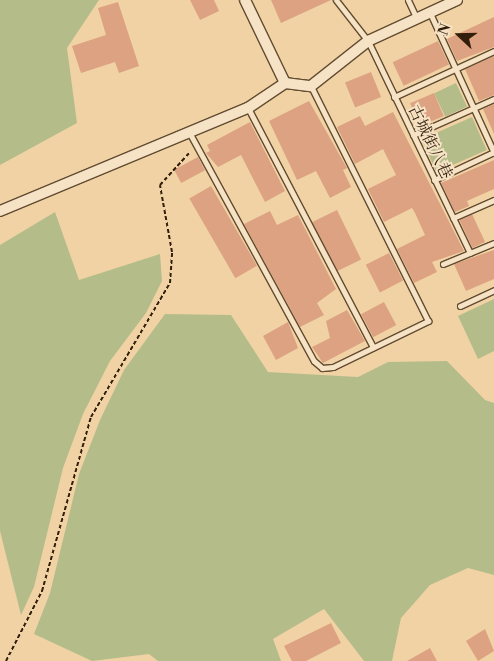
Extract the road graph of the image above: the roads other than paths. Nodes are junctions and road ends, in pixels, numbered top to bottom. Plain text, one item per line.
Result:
1 (246, 0) edge
2 (336, 0) edge
3 (408, 0) edge
4 (457, 0) edge
5 (430, 13) junction
6 (417, 18) junction
7 (368, 41) junction
8 (494, 50) edge
9 (456, 69) junction
10 (285, 84) junction
11 (311, 86) junction
12 (394, 97) junction
13 (494, 99) edge
14 (248, 108) junction
15 (473, 108) junction
16 (188, 130) junction
17 (413, 135) junction
18 (494, 153) edge
19 (434, 180) junction
20 (494, 200) edge
21 (0, 211) edge
22 (453, 218) junction
23 (494, 242) edge
24 (470, 253) junction
25 (443, 264) dead end
26 (494, 290) edge
27 (460, 306) dead end
28 (373, 347) junction

1 - 10 street
2 - 7 lane, 古城街八巷
3 - 6 lane
4 - 5 street
5 - 6 street
5 - 9 lane
6 - 7 street
7 - 11 street
7 - 12 lane, 古城街八巷
8 - 9 lane
9 - 12 lane
9 - 15 lane
10 - 11 street
10 - 14 street
11 - 28 lane
12 - 17 lane, 古城街八巷
13 - 15 lane
14 - 16 street
14 - 28 lane
15 - 17 lane
15 - 18 lane
16 - 21 street
16 - 28 lane
17 - 19 lane, 古城街八巷
18 - 19 lane
19 - 22 lane, 古城街八巷
20 - 22 lane
22 - 24 lane, 古城街八巷
23 - 24 lane
24 - 25 lane
26 - 27 lane

